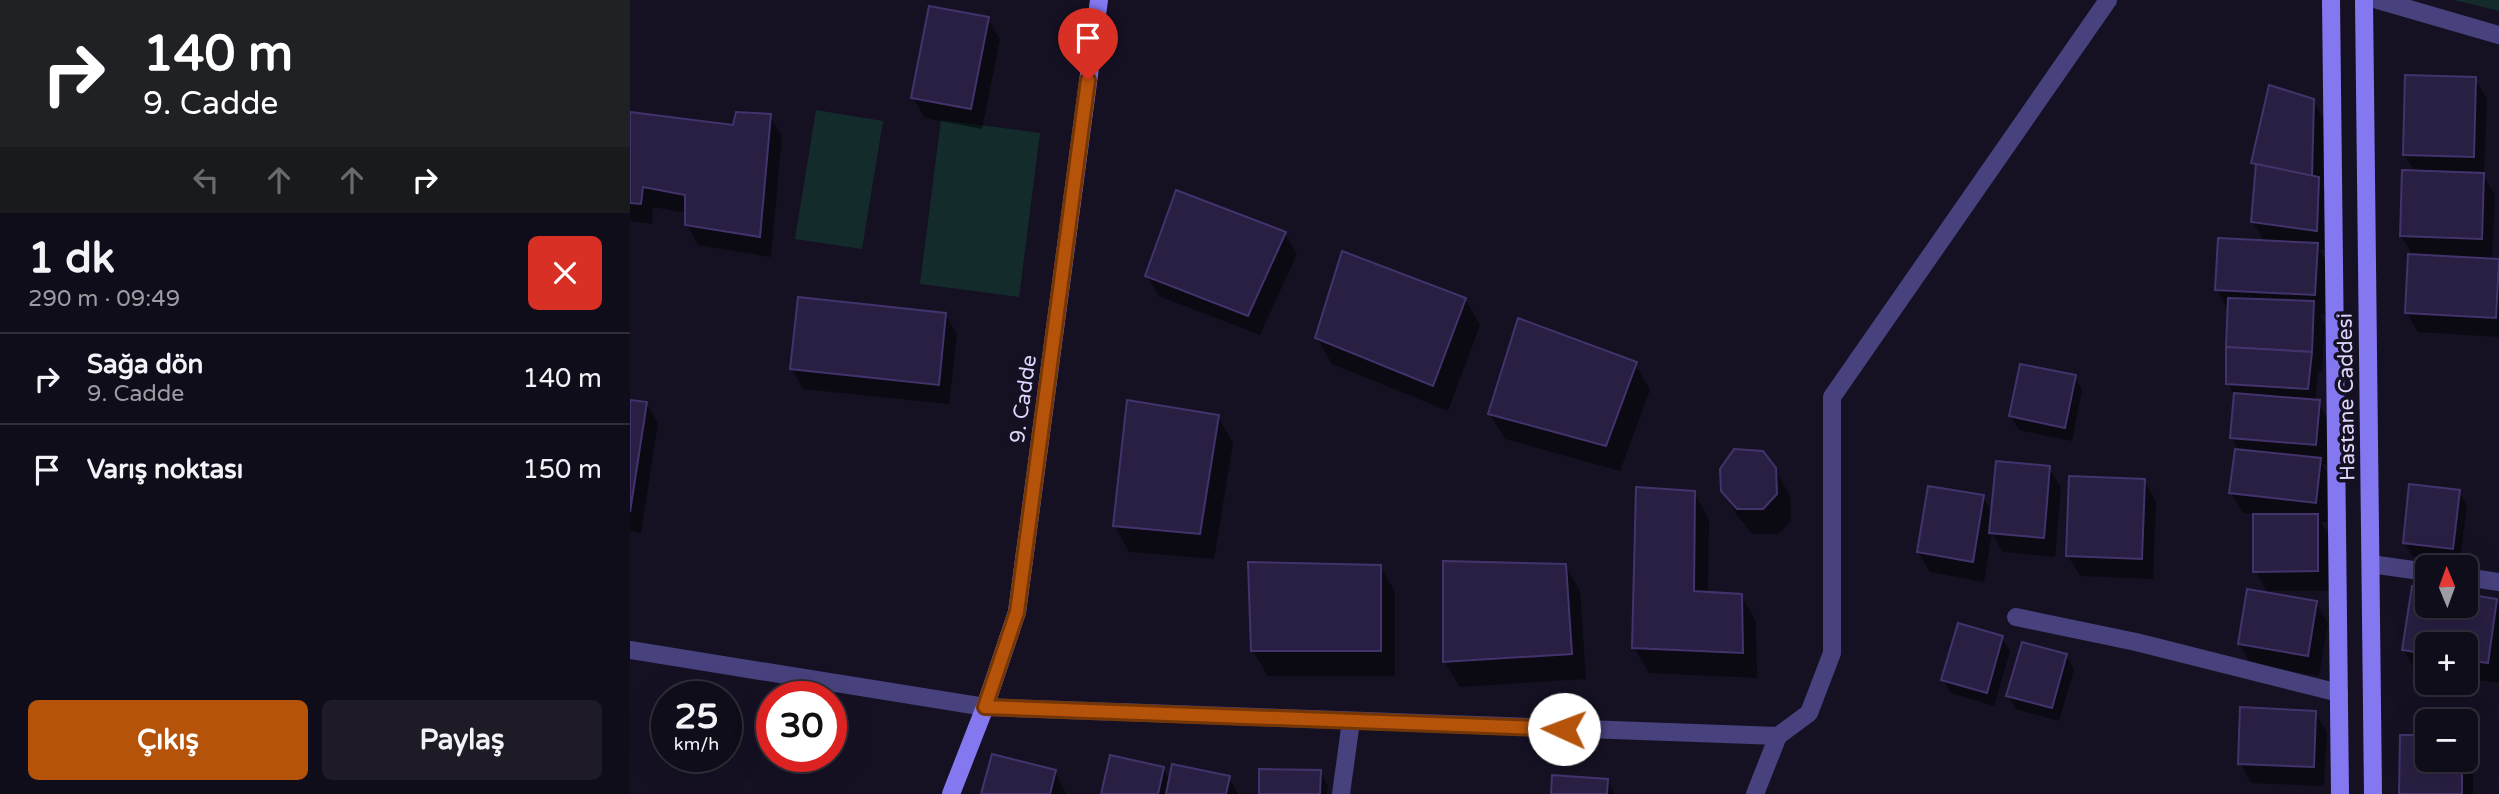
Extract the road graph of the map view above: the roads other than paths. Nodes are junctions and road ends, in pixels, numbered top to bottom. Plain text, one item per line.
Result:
1 (1099, 0) edge
2 (2108, 0) edge
3 (2331, 0) edge
4 (2364, 0) edge
5 (2378, 0) edge
6 (2499, 35) edge
7 (2371, 564) junction
8 (2415, 570) edge
9 (2478, 579) edge
10 (2499, 582) edge
11 (2016, 617) dead end
12 (630, 650) edge
13 (2339, 693) junction
14 (985, 707) junction
15 (1351, 721) junction
16 (1778, 736) junction
17 (951, 794) edge
18 (1341, 794) edge
19 (1755, 794) edge
20 (2340, 794) edge
21 (2373, 794) edge

1 - 14 main road, 9. Cadde
2 - 16 street
3 - 13 main road, Hastane Caddesi
4 - 7 main road, Hastane Caddesi
5 - 6 street
7 - 8 street
7 - 21 main road, Hastane Caddesi
9 - 10 street
11 - 13 street
12 - 14 street
13 - 20 main road, Hastane Caddesi
14 - 15 street
14 - 17 main road, 9. Cadde
15 - 16 street
15 - 18 street
16 - 19 street

